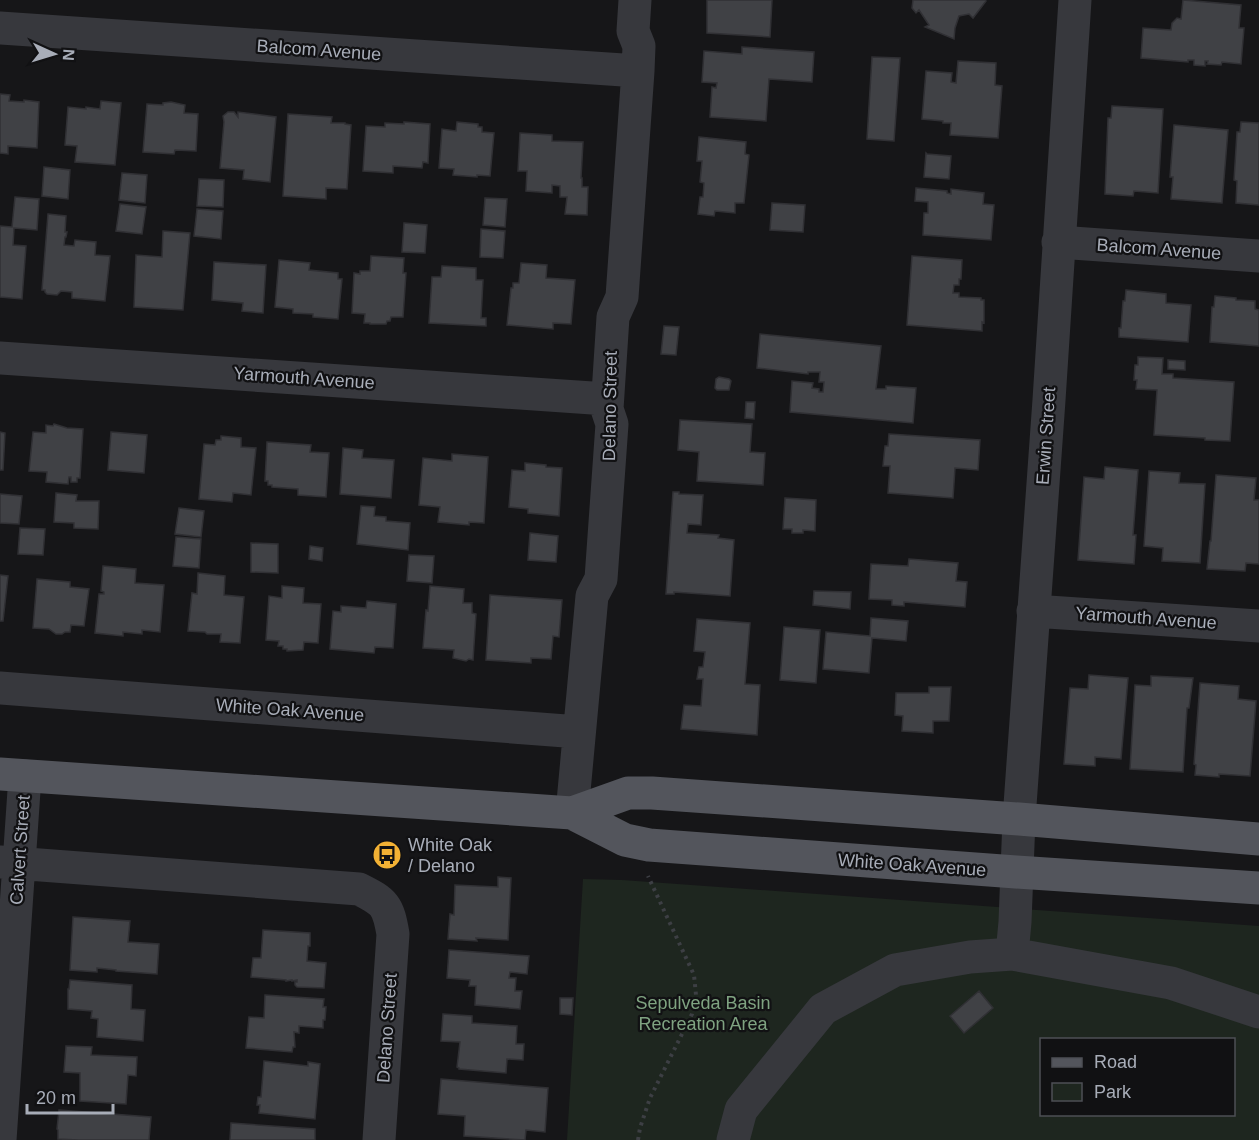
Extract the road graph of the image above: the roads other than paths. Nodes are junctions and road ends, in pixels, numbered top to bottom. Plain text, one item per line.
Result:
1 (635, 0) edge
2 (1075, 0) edge
3 (0, 28) edge
4 (638, 71) junction
5 (1058, 242) junction
6 (1259, 255) edge
7 (0, 358) edge
8 (608, 399) junction
9 (1033, 611) junction
10 (1259, 626) edge
11 (0, 688) edge
12 (579, 732) junction
13 (12, 775) edge
14 (572, 813) junction
15 (1019, 819) junction
16 (1259, 839) edge
17 (10, 862) edge
18 (1016, 872) junction
19 (1259, 888) edge
20 (1012, 954) junction
21 (1259, 1012) edge
22 (0, 1140) edge
23 (379, 1140) edge
24 (733, 1140) edge

1 - 4 street, Delano Street
2 - 5 street, Erwin Street
3 - 4 street, Balcom Avenue
4 - 8 street, Delano Street
5 - 6 street, Balcom Avenue
5 - 9 street, Erwin Street
7 - 8 street, Yarmouth Avenue
8 - 12 street, Delano Street
9 - 10 street, Yarmouth Avenue
9 - 15 street, Erwin Street
11 - 12 street, White Oak Avenue
12 - 14 street, Delano Street
13 - 14 main road, White Oak Avenue
13 - 17 street, Calvert Street
14 - 15 main road, White Oak Avenue
14 - 18 main road, White Oak Avenue
15 - 16 main road, White Oak Avenue
15 - 18 street, Erwin Street
17 - 22 street, Calvert Street
17 - 23 street, Delano Street
18 - 19 main road, White Oak Avenue
18 - 20 street, Erwin Street
20 - 21 street
20 - 24 street

